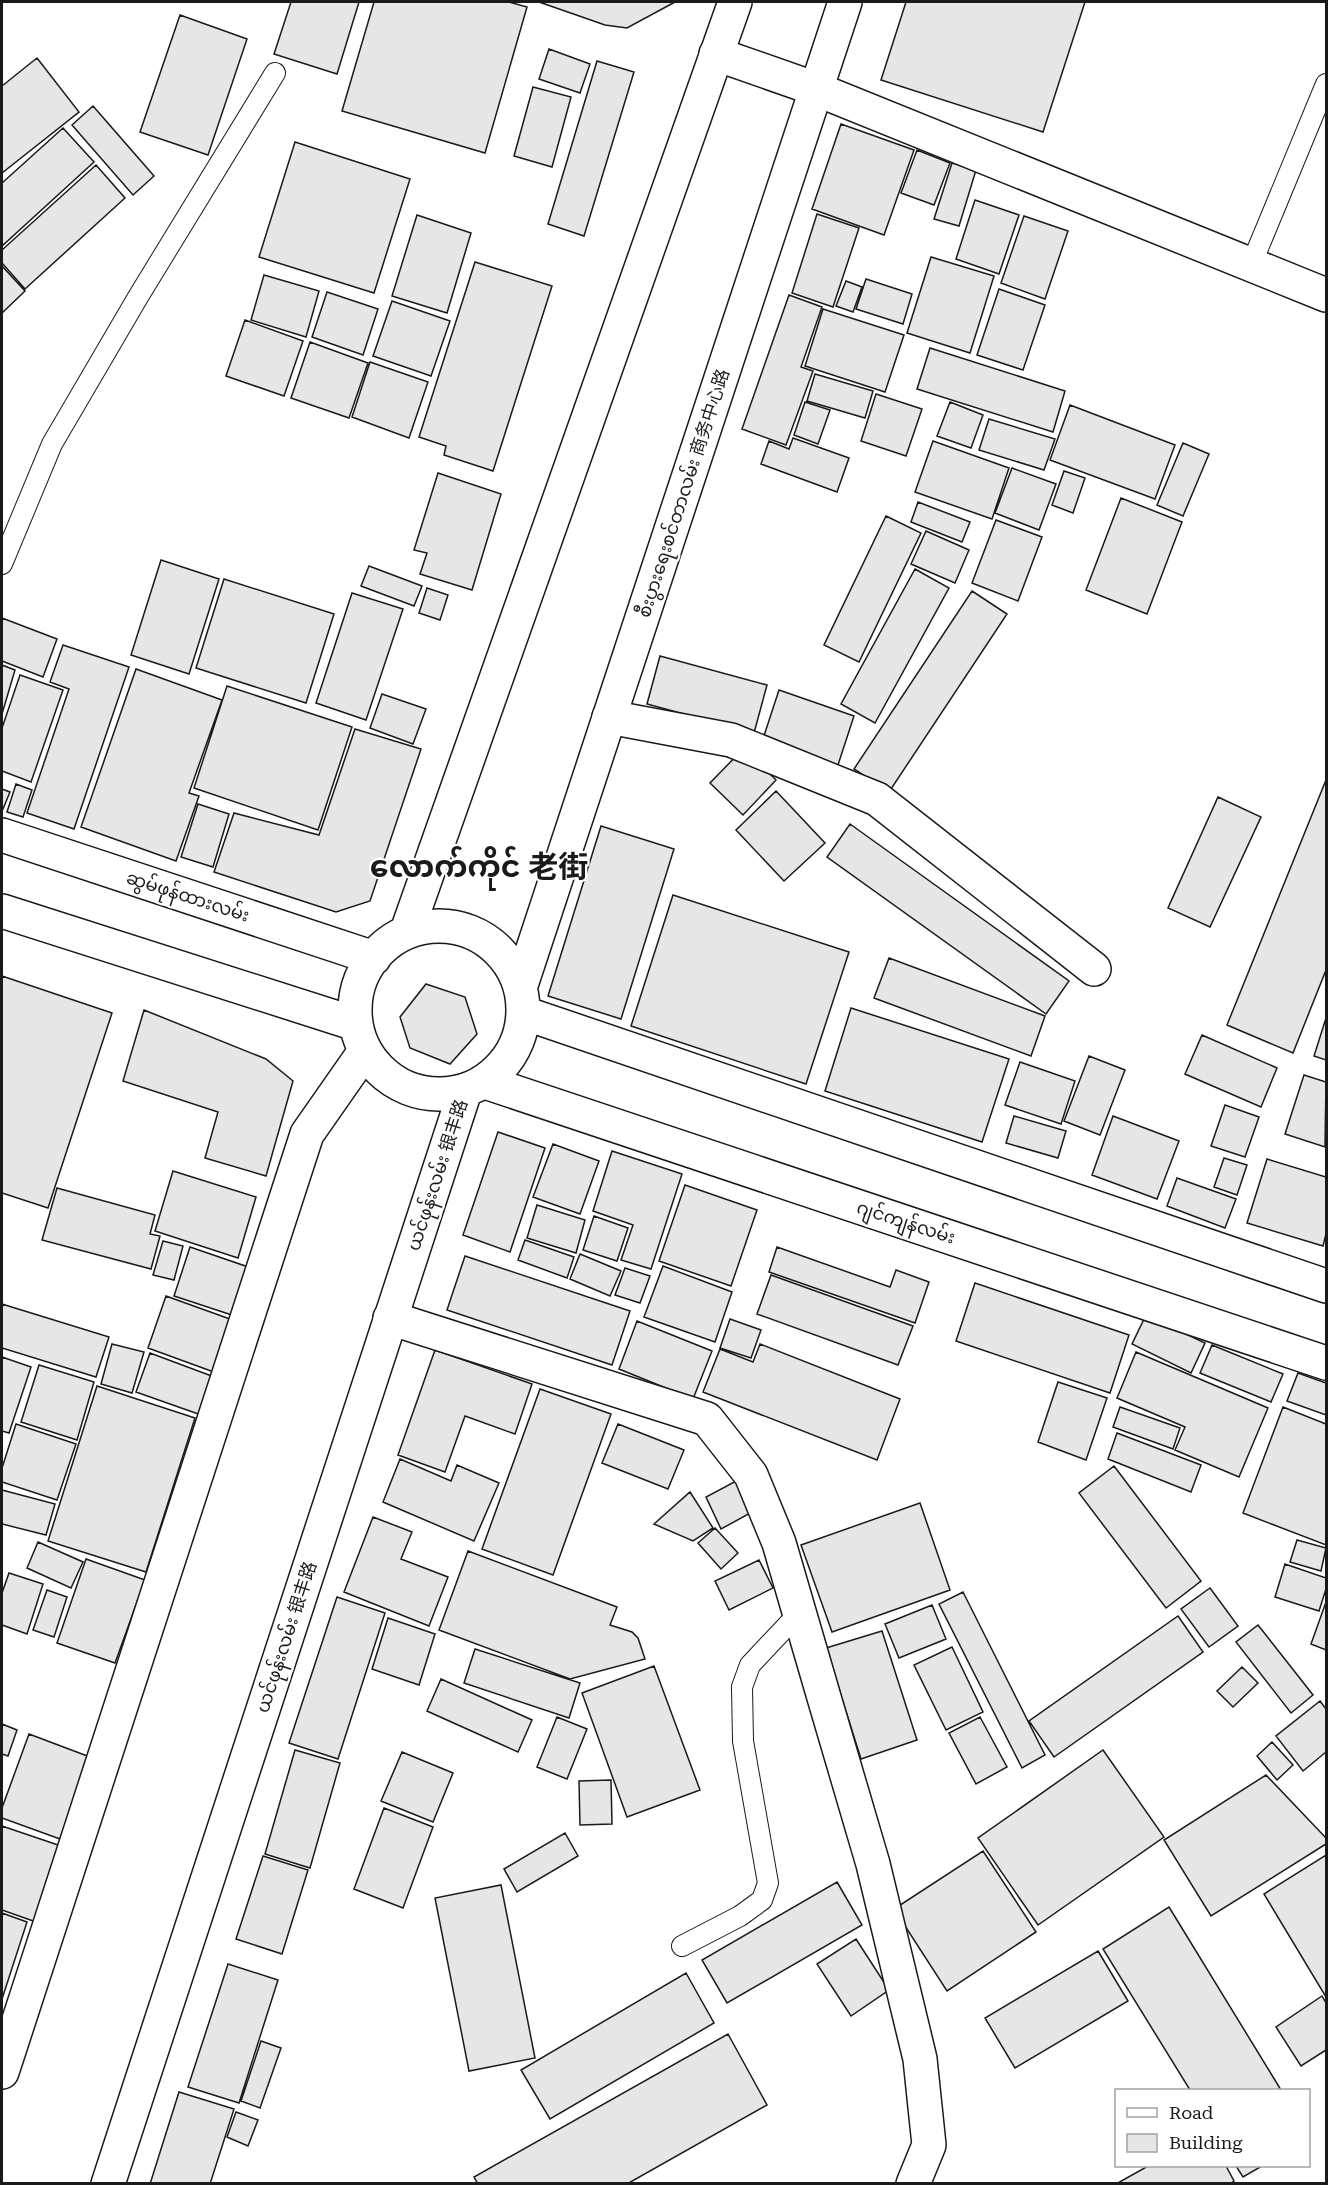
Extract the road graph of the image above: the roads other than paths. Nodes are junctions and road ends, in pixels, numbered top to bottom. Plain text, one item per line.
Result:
1 (735, 2) edge
2 (844, 2) edge
3 (716, 54) junction
4 (274, 73) dead end
5 (1326, 84) edge
6 (816, 89) junction
7 (1251, 265) junction
8 (1326, 295) edge
9 (2, 564) edge
10 (609, 717) junction
11 (2, 835) edge
12 (2, 911) edge
13 (407, 931) junction
14 (374, 958) junction
15 (1094, 969) dead end
16 (522, 999) junction
17 (360, 1037) junction
18 (475, 1086) junction
19 (1326, 1286) edge
20 (390, 1318) junction
21 (1326, 1362) edge
22 (799, 1613) junction
23 (682, 1946) dead end
24 (2, 2072) edge
25 (108, 2184) edge
26 (913, 2184) edge

1 - 3 main road
2 - 6 main road, စီးပွားရေးစင်တာလမ်း 商务中心路
3 - 6 main road
3 - 13 main road
4 - 9 lane
5 - 7 lane
6 - 7 main road
6 - 10 main road, စီးပွားရေးစင်တာလမ်း 商务中心路
7 - 8 main road
10 - 15 main road
10 - 16 main road, စီးပွားရေးစင်တာလမ်း 商务中心路
11 - 14 main road, ဆွမ်ဖုန်ထားလမ်း
12 - 17 main road
13 - 14 main road
13 - 16 main road
14 - 17 main road
16 - 18 main road
16 - 19 main road
17 - 18 main road
17 - 24 main road
18 - 20 main road, ယင်ဖုန်းလမ်း 银丰路
18 - 21 main road, ဂျင်ကျန်လမ်း
20 - 22 main road
20 - 25 main road, ယင်ဖုန်းလမ်း 银丰路
22 - 23 lane
22 - 26 main road

